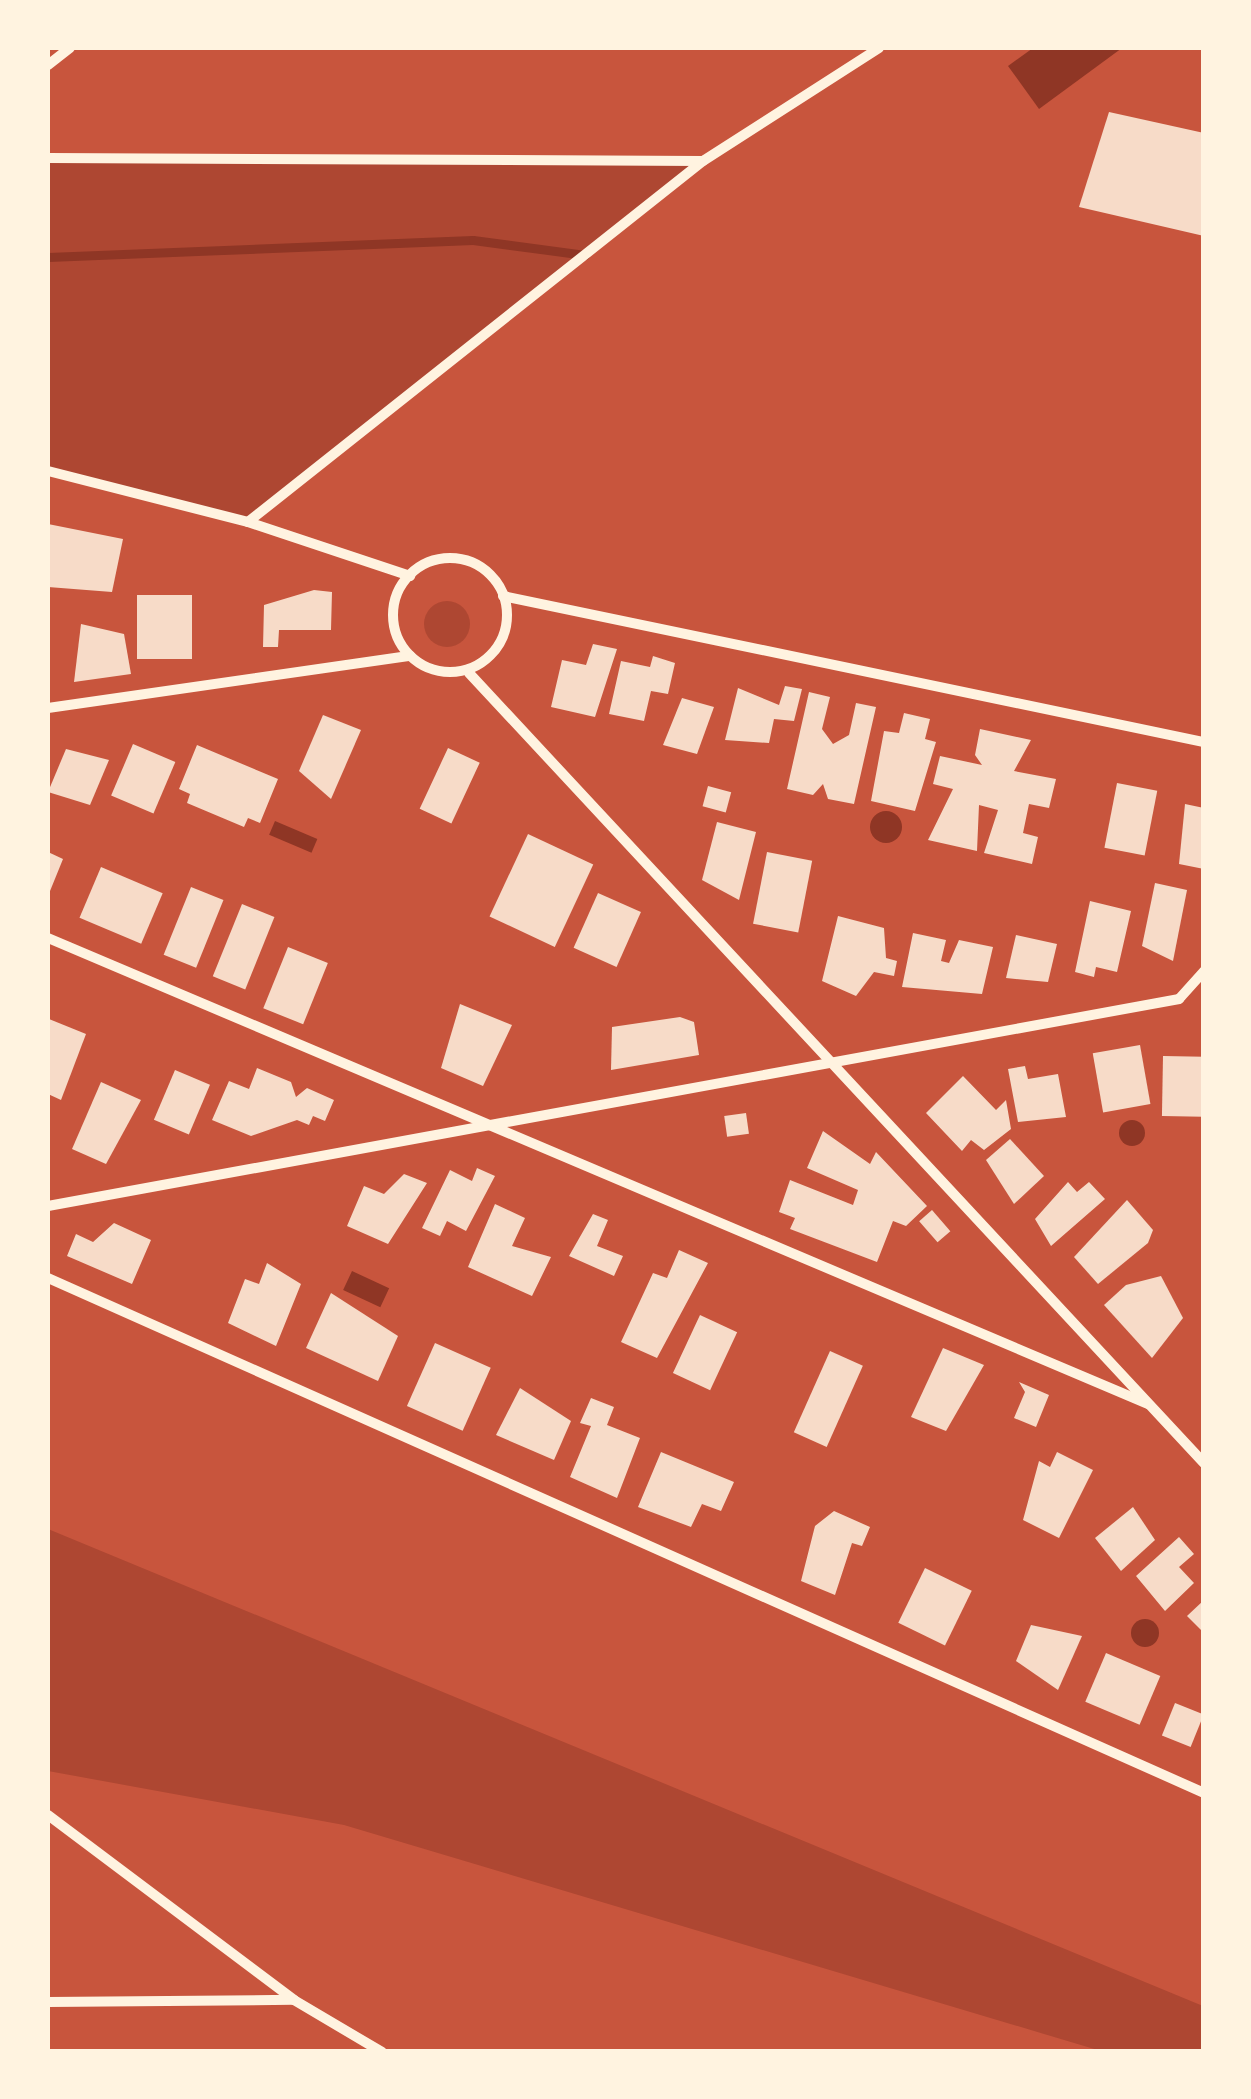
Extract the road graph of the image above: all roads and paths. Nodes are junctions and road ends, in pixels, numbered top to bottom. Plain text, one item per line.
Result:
1 (70, 48) edge
2 (879, 48) edge
3 (48, 65) edge
4 (48, 158) edge
5 (703, 161) junction
6 (48, 471) edge
7 (248, 522) junction
8 (410, 576) junction
9 (503, 596) junction
10 (410, 656) junction
11 (469, 673) junction
12 (48, 708) edge
13 (1204, 742) edge
14 (48, 938) edge
15 (1204, 971) edge
16 (825, 1063) junction
17 (476, 1126) junction
18 (48, 1206) edge
19 (48, 1278) edge
20 (1148, 1404) junction
21 (1204, 1463) edge
22 (1204, 1793) edge
23 (48, 1815) edge
24 (294, 2000) junction
25 (48, 2002) edge
26 (382, 2052) edge

1 - 3 street
2 - 5 street
4 - 5 street
5 - 7 street
6 - 7 street
7 - 8 street
8 - 9 street
8 - 10 street
9 - 11 street
9 - 13 street
10 - 11 street
10 - 12 street
11 - 16 street
14 - 17 street
15 - 16 street
16 - 17 street
16 - 20 street
17 - 18 street
17 - 20 street
19 - 22 street
20 - 21 street
23 - 24 street
24 - 25 street
24 - 26 street

